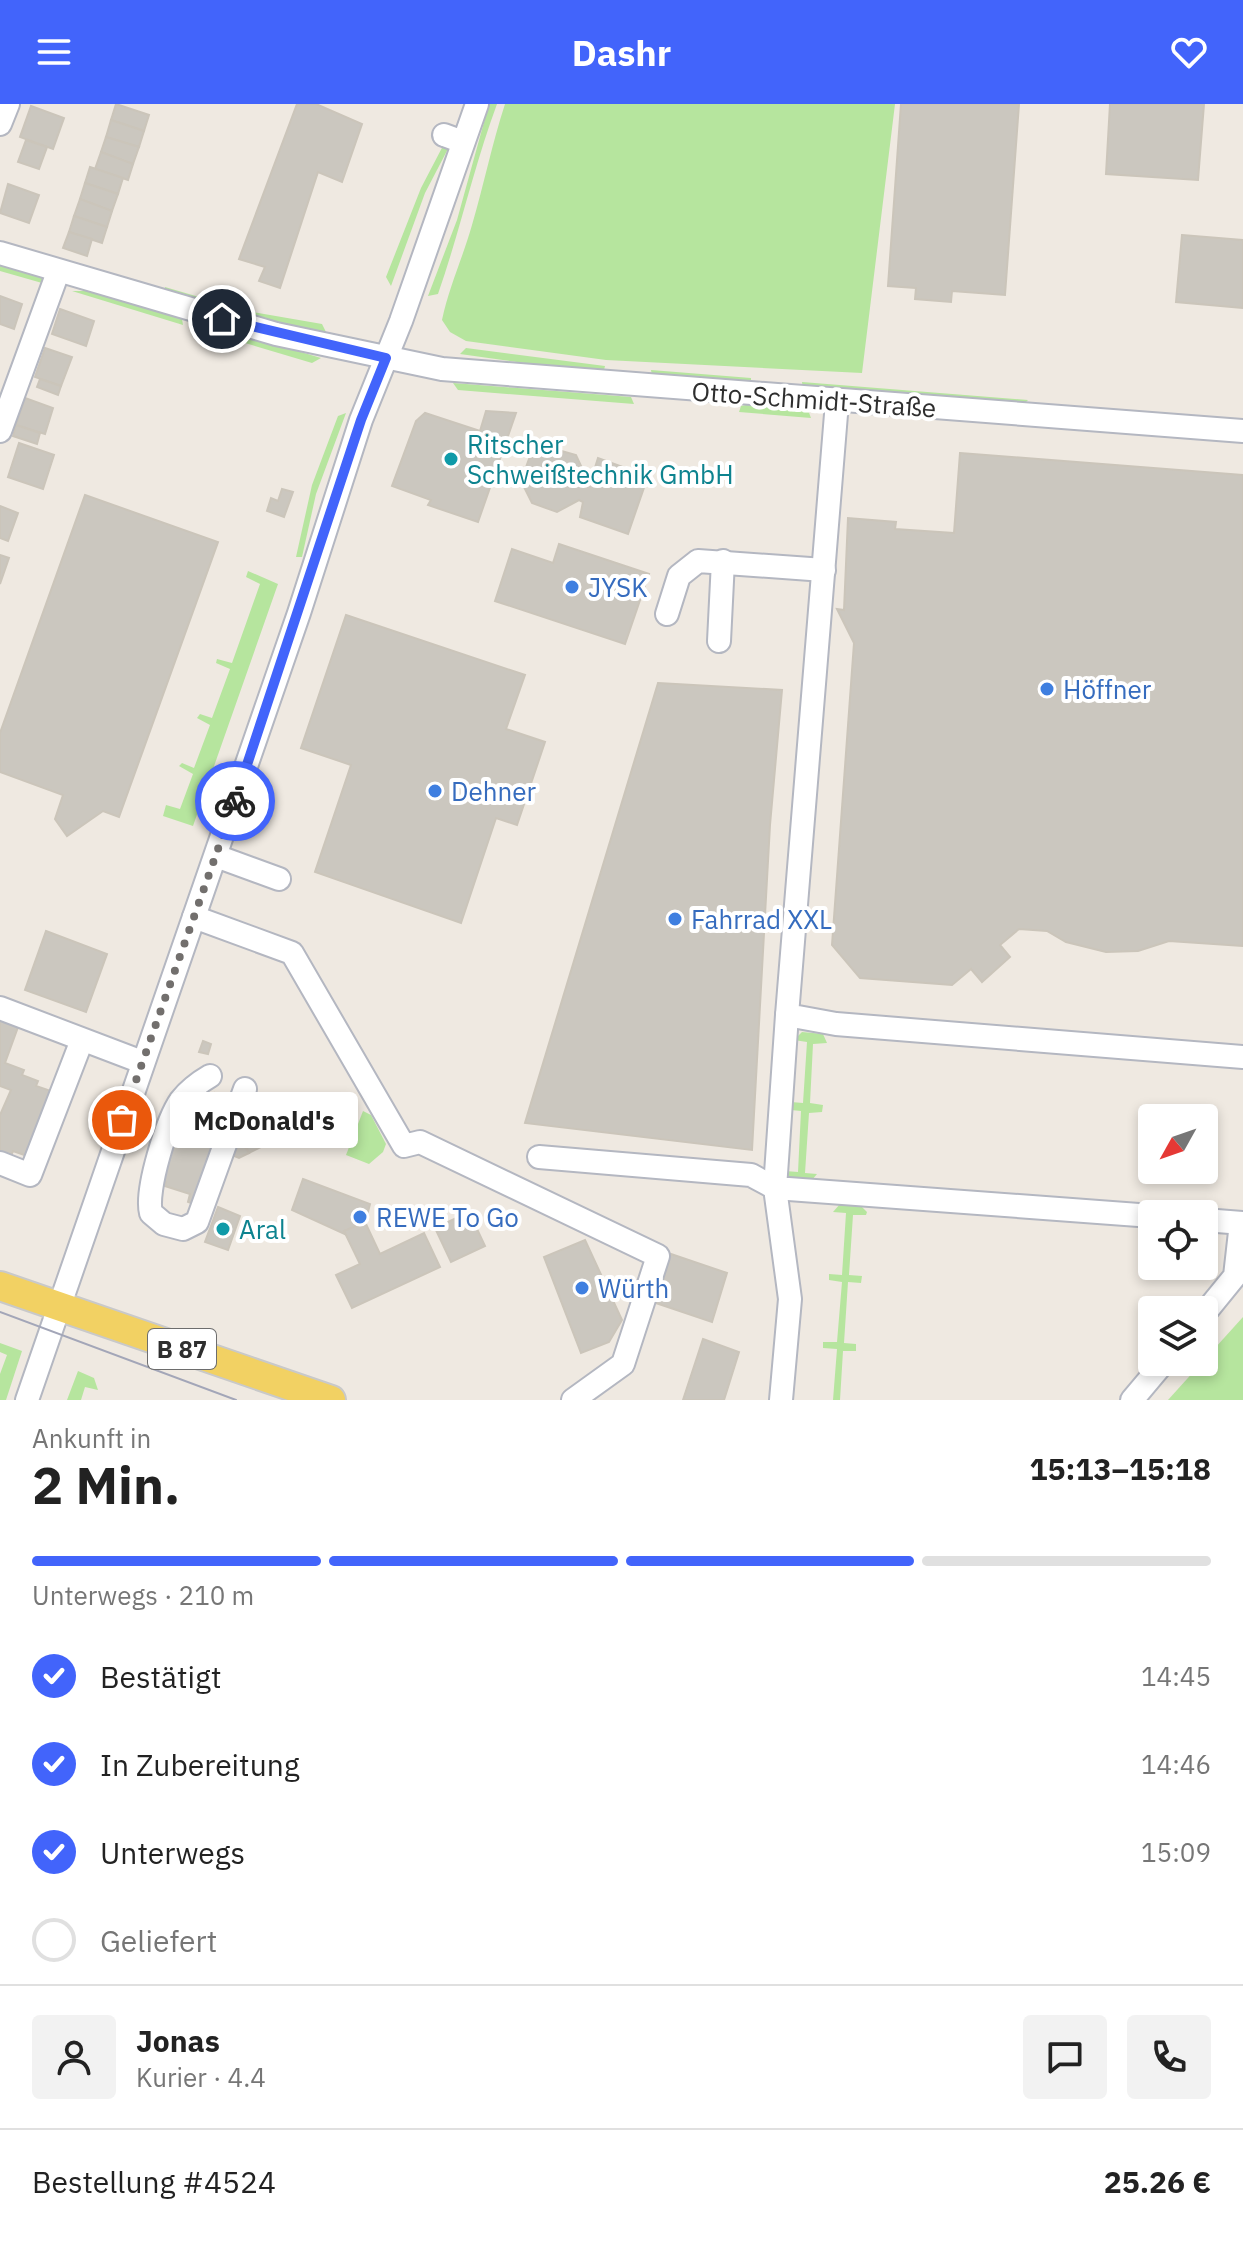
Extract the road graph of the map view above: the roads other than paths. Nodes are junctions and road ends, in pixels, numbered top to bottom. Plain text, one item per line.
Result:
1 (8, 104) edge
2 (477, 104) edge
3 (0, 124) edge
4 (0, 253) edge
5 (58, 272) junction
6 (386, 358) junction
7 (836, 412) junction
8 (0, 431) edge
9 (1243, 431) edge
10 (723, 561) junction
11 (824, 570) junction
12 (667, 614) dead end
13 (719, 641) dead end
14 (216, 856) junction
15 (279, 879) dead end
16 (194, 917) junction
17 (0, 1008) edge
18 (787, 1015) junction
19 (82, 1040) junction
20 (1243, 1057) edge
21 (142, 1062) junction
22 (210, 1076) dead end
23 (245, 1089) dead end
24 (539, 1157) dead end
25 (0, 1163) edge
26 (775, 1188) junction
27 (1138, 1215) edge
28 (1218, 1221) edge
29 (1242, 1223) edge
30 (0, 1286) edge
31 (1218, 1297) edge
32 (59, 1307) junction
33 (1152, 1376) edge
34 (313, 1397) edge
35 (27, 1400) edge
36 (573, 1400) edge
37 (781, 1400) edge
38 (1132, 1400) edge

1 - 3 street
2 - 6 street
4 - 5 street, Otto-Schmidt-Straße
5 - 6 street, Otto-Schmidt-Straße
5 - 8 street
6 - 7 street, Otto-Schmidt-Straße
6 - 14 street
7 - 9 street, Otto-Schmidt-Straße
7 - 11 street
10 - 11 street
10 - 12 street
10 - 13 street
11 - 18 street
14 - 15 street
14 - 16 street
16 - 21 street
16 - 36 street
17 - 19 street
18 - 20 street
18 - 26 street
19 - 21 street
19 - 25 street
21 - 32 street
22 - 23 street
24 - 26 street
26 - 27 street
26 - 37 street
28 - 29 street
29 - 31 street
30 - 32 main road, B 87
32 - 34 main road, B 87
32 - 35 street
33 - 38 street

